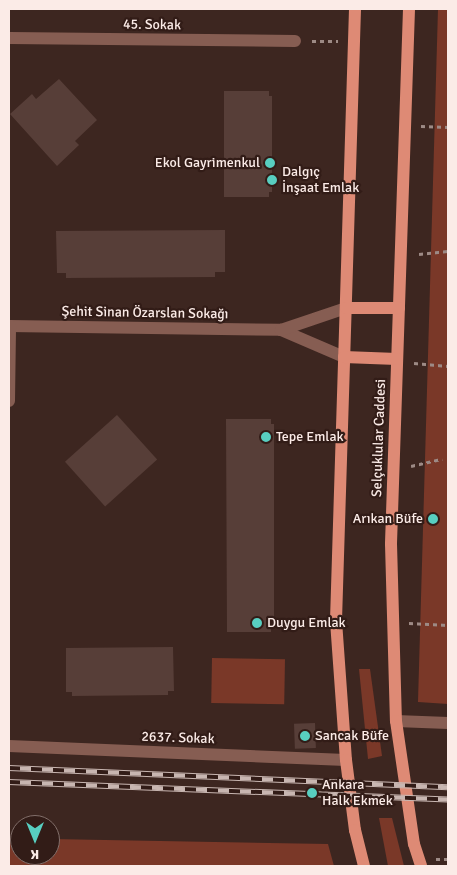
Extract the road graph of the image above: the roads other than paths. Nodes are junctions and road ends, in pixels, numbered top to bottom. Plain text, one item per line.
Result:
1 (355, 9) edge
2 (409, 9) edge
3 (9, 38) edge
4 (295, 41) road end
5 (346, 308) junction
6 (399, 308) junction
7 (9, 326) edge
8 (281, 330) junction
9 (344, 358) junction
10 (397, 359) junction
11 (9, 401) edge
12 (396, 721) junction
13 (448, 723) edge
14 (9, 746) edge
15 (346, 760) junction
16 (364, 866) edge
17 (421, 866) edge

1 - 5 main road
2 - 6 main road, Selçuklular Caddesi
3 - 4 street, 45. Sokak
5 - 6 main road
5 - 8 street
5 - 9 main road
6 - 10 main road, Selçuklular Caddesi
7 - 8 street, Şehit Sinan Özarslan Sokağı
7 - 11 street
8 - 9 street
9 - 10 main road
9 - 15 main road
10 - 12 main road, Selçuklular Caddesi
12 - 13 street
12 - 17 main road, Selçuklular Caddesi
14 - 15 street, 2637. Sokak
15 - 16 main road

